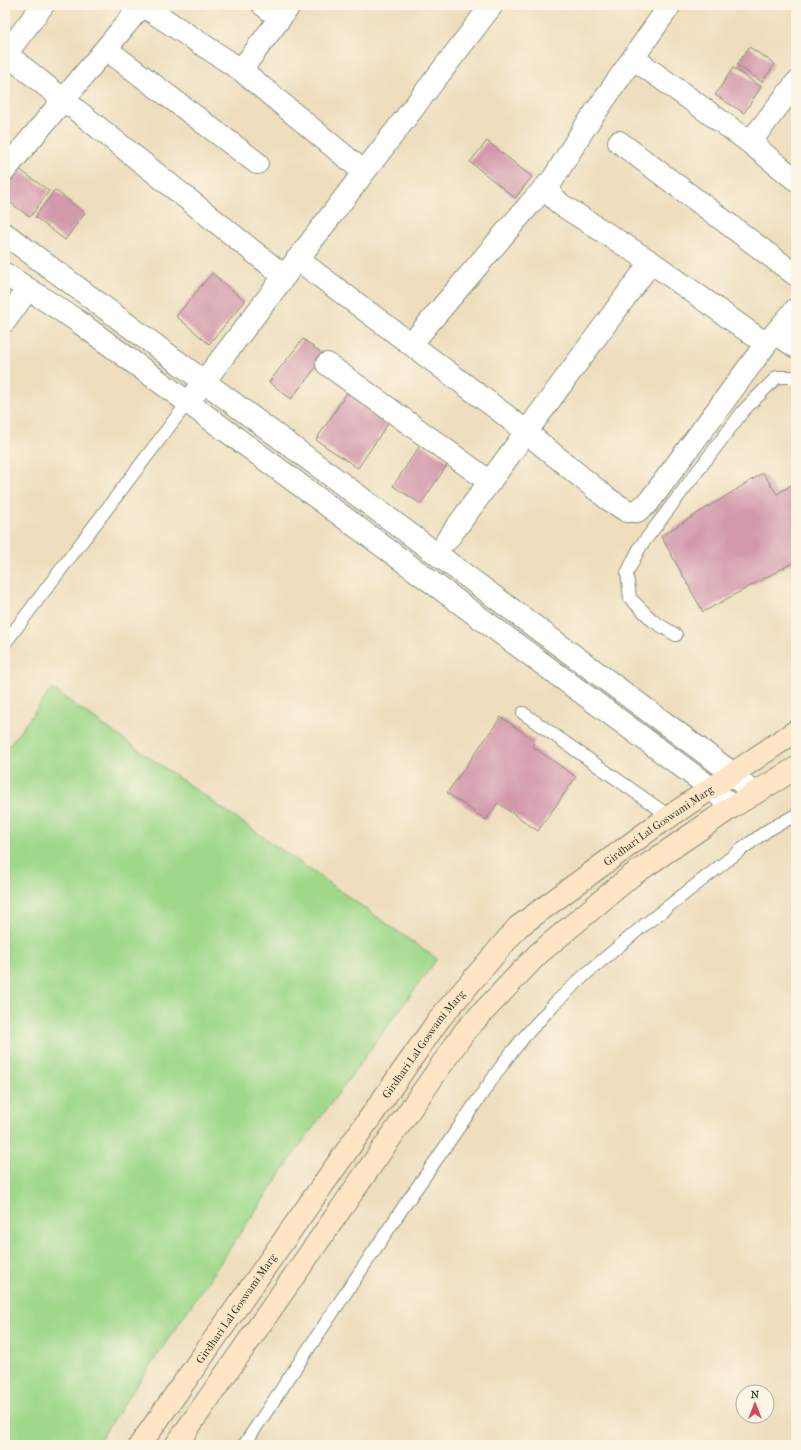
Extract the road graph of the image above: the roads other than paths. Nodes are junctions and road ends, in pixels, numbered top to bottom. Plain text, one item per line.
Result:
1 (43, 5) edge
2 (142, 5) edge
3 (263, 5) edge
4 (492, 5) edge
5 (670, 5) edge
6 (286, 12) edge
7 (106, 49) junction
8 (633, 58) junction
9 (241, 70) junction
10 (796, 83) edge
11 (64, 100) junction
12 (744, 138) junction
13 (619, 142) dead end
14 (257, 163) dead end
15 (5, 170) edge
16 (364, 172) junction
17 (552, 180) junction
18 (796, 180) edge
19 (5, 234) edge
20 (297, 259) junction
21 (651, 262) junction
22 (5, 274) edge
23 (796, 275) edge
24 (284, 276) junction
25 (28, 289) junction
26 (5, 320) edge
27 (785, 325) edge
28 (411, 344) junction
29 (796, 347) edge
30 (327, 364) dead end
31 (796, 377) edge
32 (204, 380) junction
33 (188, 402) junction
34 (526, 432) junction
35 (490, 482) junction
36 (447, 540) dead end
37 (676, 635) dead end
38 (5, 643) edge
39 (523, 713) dead end
40 (796, 731) edge
41 (796, 768) edge
42 (732, 773) junction
43 (711, 788) junction
44 (753, 794) junction
45 (732, 807) junction
46 (796, 815) edge
47 (670, 816) junction
48 (140, 1445) edge
49 (176, 1445) edge
50 (244, 1445) edge

1 - 11 street
2 - 7 street
2 - 9 street
3 - 6 street
4 - 16 street
5 - 8 street
6 - 9 street
7 - 11 street
7 - 14 street
8 - 12 street
8 - 17 street
9 - 16 street
10 - 12 street
11 - 15 street
11 - 24 street
12 - 18 street
13 - 23 street
16 - 20 street
17 - 21 street
17 - 28 street
19 - 32 street
20 - 24 street
20 - 28 street
21 - 27 street
21 - 34 street
22 - 25 street
24 - 32 street
25 - 26 street
25 - 33 street
27 - 29 street
27 - 34 street
28 - 34 street
30 - 35 street
31 - 37 lane
32 - 33 street
32 - 42 street
33 - 38 lane
33 - 43 street
34 - 35 street
35 - 36 street
39 - 47 lane
40 - 42 main road, Girdhari Lal Goswami Marg
41 - 44 main road
42 - 43 main road, Girdhari Lal Goswami Marg
42 - 44 street
43 - 45 street
43 - 47 main road, Girdhari Lal Goswami Marg
44 - 45 main road
45 - 49 main road
46 - 50 lane
47 - 48 main road, Girdhari Lal Goswami Marg

